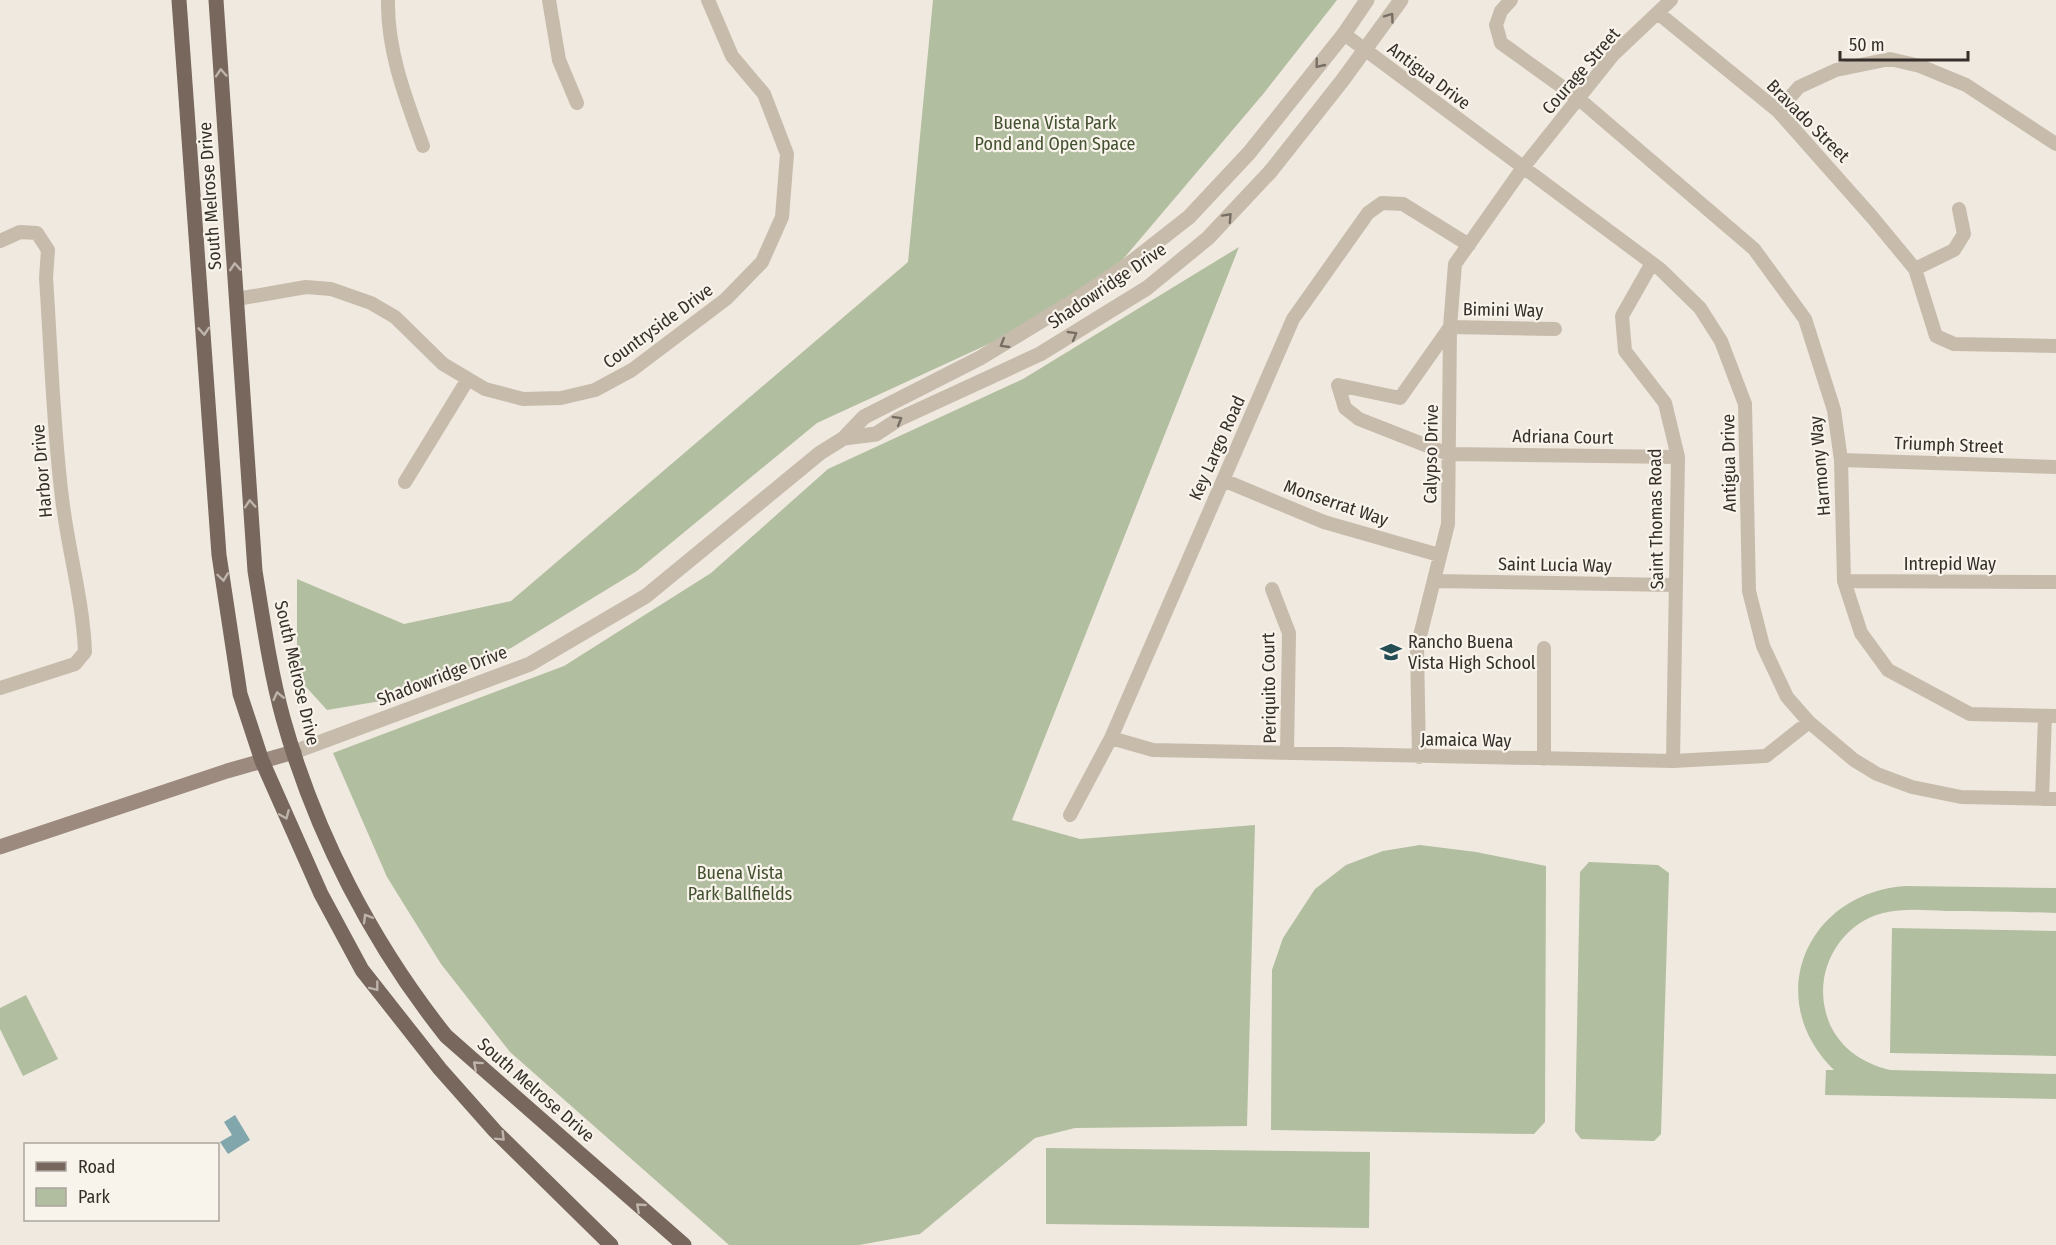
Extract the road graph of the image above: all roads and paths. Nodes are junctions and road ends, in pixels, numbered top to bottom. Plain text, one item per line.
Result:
1 (179, 0) edge
2 (216, 0) edge
3 (388, 0) edge
4 (549, 0) edge
5 (708, 0) edge
6 (1367, 0) edge
7 (1401, 0) edge
8 (1511, 0) edge
9 (1671, 0) edge
10 (1658, 13) junction
11 (1344, 34) junction
12 (1365, 51) junction
13 (1579, 99) junction
14 (577, 103) dead end
15 (1778, 111) junction
16 (2056, 144) edge
17 (423, 146) dead end
18 (1522, 169) junction
19 (1959, 210) dead end
20 (0, 241) edge
21 (1469, 245) junction
22 (1652, 263) junction
23 (1915, 269) junction
24 (237, 299) junction
25 (1450, 327) junction
26 (1555, 329) dead end
27 (2056, 346) edge
28 (468, 380) junction
29 (844, 438) junction
30 (1448, 454) junction
31 (1678, 457) junction
32 (1841, 460) junction
33 (2056, 467) edge
34 (1223, 480) junction
35 (405, 482) dead end
36 (1439, 555) junction
37 (1434, 581) junction
38 (1844, 581) junction
39 (2056, 582) edge
40 (1675, 585) junction
41 (1272, 589) dead end
42 (1544, 648) dead end
43 (0, 688) edge
44 (2050, 716) edge
45 (1809, 722) junction
46 (1112, 738) junction
47 (294, 752) junction
48 (1287, 753) junction
49 (1419, 757) junction
50 (1544, 759) junction
51 (262, 761) junction
52 (1673, 761) junction
53 (2049, 799) edge
54 (1070, 815) dead end
55 (0, 846) edge
56 (612, 1245) edge
57 (684, 1245) edge

1 -> 51 main road, South Melrose Drive
24 -> 2 main road, South Melrose Drive
3 - 17 street
4 - 14 street
5 - 28 street, Countryside Drive
6 - 11 street, Shadowridge Drive
12 -> 7 street, Shadowridge Drive
8 - 13 street, Harmony Way
9 - 10 street, Courage Street
10 - 13 street, Courage Street
10 - 15 street, Bravado Street
11 - 12 street, Antigua Drive
11 -> 29 street, Shadowridge Drive
12 - 18 street, Antigua Drive
29 -> 12 street, Shadowridge Drive
13 - 18 street, Courage Street
13 - 32 street, Harmony Way
15 - 16 street
15 - 23 street, Bravado Street
18 - 21 street, Calypso Drive
18 - 22 street, Antigua Drive
19 - 23 street
20 - 43 street, Harbor Drive
21 - 25 street, Calypso Drive
21 - 34 street, Key Largo Road
22 - 31 street, Saint Thomas Road
22 - 45 street, Antigua Drive
23 - 27 street, Bravado Street
24 - 28 street, Countryside Drive
47 -> 24 main road, South Melrose Drive
25 - 26 street, Bimini Way
25 - 30 street, Calypso Drive
25 - 30 street
28 - 35 street
29 - 47 street, Shadowridge Drive
30 - 31 street, Adriana Court
30 - 36 street, Calypso Drive
31 - 40 street, Saint Thomas Road
32 - 33 street, Triumph Street
32 - 38 street, Harmony Way
34 - 36 street, Monserrat Way
34 - 46 street, Key Largo Road
36 - 37 street, Calypso Drive
37 - 40 street, Saint Lucia Way
37 - 49 street, Calypso Drive
38 - 39 street, Intrepid Way
38 - 44 street, Harmony Way
40 - 52 street, Saint Thomas Road
41 - 48 street, Periquito Court
42 - 50 street
44 - 53 street, Harmony Way
45 - 52 street, Jamaica Way
45 - 53 street, Antigua Drive
46 - 48 street, Jamaica Way
46 - 54 street, Key Largo Road
47 - 51 main road, Shadowridge Drive
57 -> 47 main road, South Melrose Drive
48 - 49 street, Jamaica Way
49 - 50 street, Jamaica Way
50 - 52 street, Jamaica Way
51 - 55 main road, Shadowridge Drive
51 -> 56 main road, South Melrose Drive

